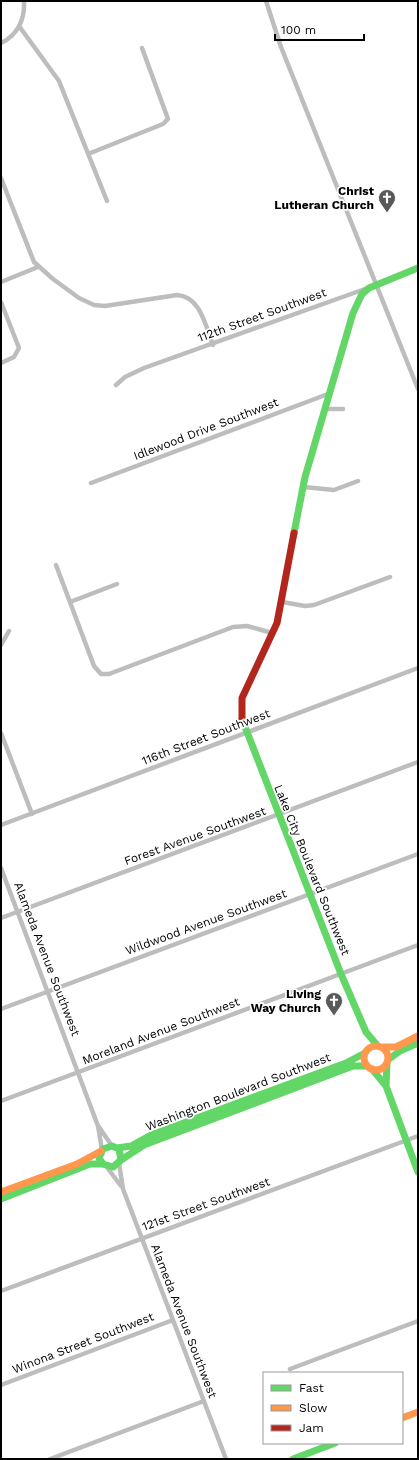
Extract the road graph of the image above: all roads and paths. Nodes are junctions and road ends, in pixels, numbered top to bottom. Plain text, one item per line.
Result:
1 (24, 1) edge
2 (266, 1) edge
3 (19, 26) junction
4 (1, 44) edge
5 (142, 48) dead end
6 (88, 154) junction
7 (1, 178) edge
8 (107, 201) dead end
9 (38, 266) junction
10 (418, 268) edge
11 (1, 282) edge
12 (377, 284) junction
13 (369, 288) junction
14 (1, 302) edge
15 (213, 345) junction
16 (1, 363) edge
17 (116, 385) dead end
18 (418, 389) edge
19 (328, 394) junction
20 (325, 409) junction
21 (343, 410) dead end
22 (358, 481) dead end
23 (91, 483) dead end
24 (304, 488) junction
25 (56, 565) dead end
26 (390, 577) dead end
27 (117, 584) dead end
28 (70, 602) junction
29 (282, 602) junction
30 (9, 630) dead end
31 (272, 633) junction
32 (1, 645) edge
33 (418, 668) edge
34 (1, 733) edge
35 (246, 733) junction
36 (418, 762) edge
37 (32, 814) junction
38 (278, 816) junction
39 (1, 825) edge
40 (418, 854) edge
41 (1, 868) edge
42 (310, 894) junction
43 (18, 912) junction
44 (1, 918) edge
45 (418, 945) edge
46 (341, 974) junction
47 (48, 991) junction
48 (1, 1009) edge
49 (418, 1036) edge
50 (368, 1037) junction
51 (418, 1043) edge
52 (380, 1046) junction
53 (365, 1052) junction
54 (388, 1061) junction
55 (370, 1068) junction
56 (79, 1072) junction
57 (386, 1086) junction
58 (1, 1102) edge
59 (98, 1126) junction
60 (418, 1136) edge
61 (406, 1140) junction
62 (115, 1147) junction
63 (101, 1150) junction
64 (120, 1161) junction
65 (104, 1165) junction
66 (418, 1172) edge
67 (123, 1189) junction
68 (1, 1192) edge
69 (1, 1199) edge
70 (142, 1238) junction
71 (1, 1291) edge
72 (173, 1320) junction
73 (418, 1321) edge
74 (290, 1369) dead end
75 (1, 1385) edge
76 (204, 1401) junction
77 (418, 1412) edge
78 (403, 1418) edge
79 (332, 1444) edge
80 (50, 1459) edge
81 (226, 1459) edge
82 (293, 1459) edge

1 - 3 street
2 - 12 street
3 - 4 street
3 - 6 street
5 - 6 street
6 - 8 street
7 - 9 street
9 - 11 street
9 - 15 street
10 - 12 street, 112th Street Southwest
12 - 13 street, 112th Street Southwest
12 - 18 street
13 - 15 street, 112th Street Southwest
13 - 19 street
14 - 16 street
15 - 17 street, 112th Street Southwest
19 - 20 street
19 - 23 street, Idlewood Drive Southwest
20 - 21 street
20 - 24 street
22 - 24 street
24 - 29 street
25 - 28 street
26 - 29 street
27 - 28 street
28 - 31 street
29 - 31 street
30 - 32 street
31 - 35 street, Lake City Boulevard Southwest
33 - 35 street, 116th Street Southwest
34 - 37 street
35 - 37 street, 116th Street Southwest
35 - 38 street, Lake City Boulevard Southwest
36 - 38 street, Forest Avenue Southwest
37 - 39 street, 116th Street Southwest
38 - 42 street, Lake City Boulevard Southwest
38 - 43 street, Forest Avenue Southwest
40 - 42 street, Wildwood Avenue Southwest
41 - 43 street, Alameda Avenue Southwest
42 - 46 street, Lake City Boulevard Southwest
42 - 47 street, Wildwood Avenue Southwest
43 - 44 street, Forest Avenue Southwest
43 - 47 street, Alameda Avenue Southwest
45 - 46 street, Moreland Avenue Southwest
46 - 50 street, Lake City Boulevard Southwest
46 - 56 street, Moreland Avenue Southwest
47 - 48 street, Wildwood Avenue Southwest
47 - 56 street, Alameda Avenue Southwest
49 - 52 street
50 - 52 street, Lake City Boulevard Southwest
50 - 53 street, Lake City Boulevard Southwest
51 - 54 street
52 - 53 street
52 - 54 street
53 - 55 street
53 - 62 street, Washington Boulevard Southwest
54 - 55 street
54 - 57 street
55 - 57 street
55 - 64 street, Washington Boulevard Southwest
56 - 58 street, Moreland Avenue Southwest
56 - 59 street, Alameda Avenue Southwest
57 - 61 street
59 - 62 street, Alameda Avenue Southwest
59 - 63 street, Alameda Avenue Southwest
60 - 61 street, 121st Street Southwest
61 - 66 street
61 - 70 street, 121st Street Southwest
62 - 63 street
62 - 64 street
63 - 65 street
63 - 68 street
64 - 65 street
64 - 67 street, Alameda Avenue Southwest
65 - 67 street, Alameda Avenue Southwest
65 - 69 street
67 - 70 street, Alameda Avenue Southwest
70 - 71 street, 121st Street Southwest
70 - 72 street, Alameda Avenue Southwest
72 - 75 street, Winona Street Southwest
72 - 76 street, Alameda Avenue Southwest
73 - 74 street
76 - 80 street
76 - 81 street, Alameda Avenue Southwest
77 - 78 street
79 - 82 street

